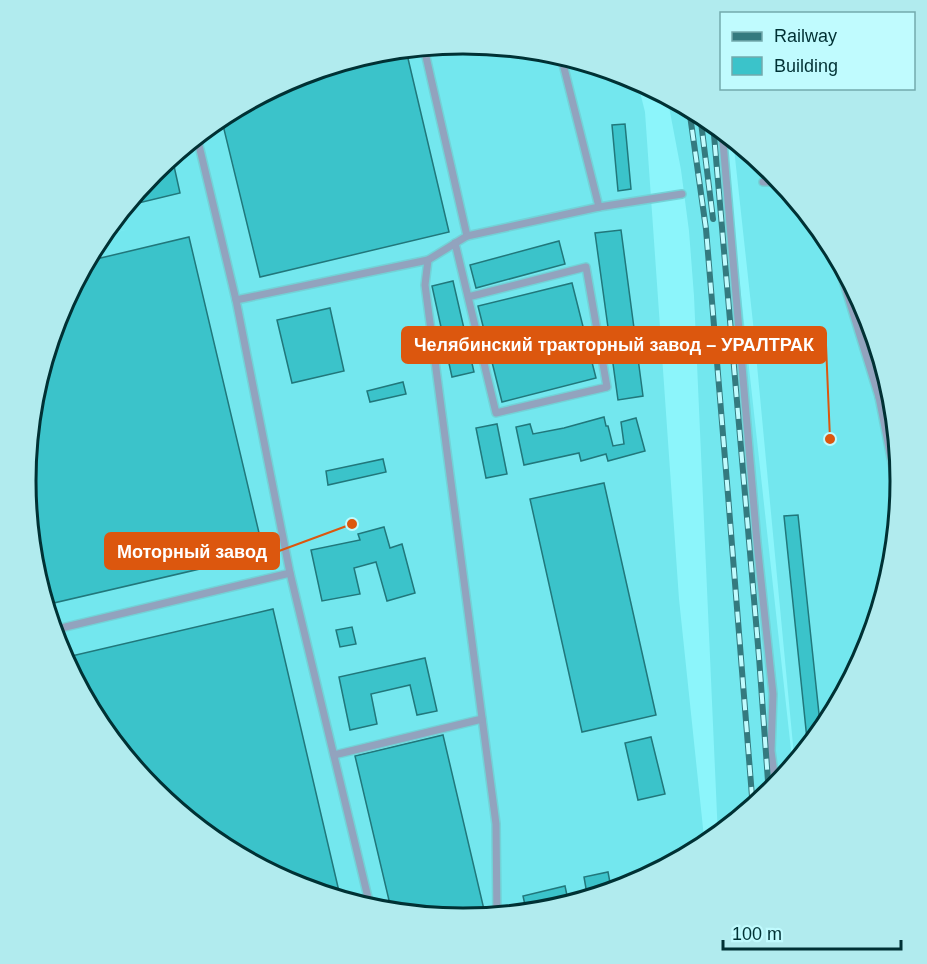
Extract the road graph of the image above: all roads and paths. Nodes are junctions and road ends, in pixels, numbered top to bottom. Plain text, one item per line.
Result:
1 (426, 56) edge
2 (564, 67) edge
3 (723, 142) edge
4 (199, 146) edge
5 (763, 182) dead end
6 (768, 182) edge
7 (682, 194) dead end
8 (599, 207) junction
9 (467, 236) junction
10 (455, 243) junction
11 (428, 260) junction
12 (847, 292) edge
13 (468, 297) junction
14 (236, 300) junction
15 (882, 395) edge
16 (879, 398) junction
17 (890, 452) edge
18 (290, 573) junction
19 (62, 628) edge
20 (482, 719) junction
21 (334, 755) junction
22 (774, 775) edge
23 (368, 898) edge
24 (498, 908) edge

1 - 9 lane
2 - 8 lane
3 - 22 lane
4 - 14 lane
5 - 6 lane
7 - 8 lane
8 - 9 lane
9 - 10 lane
10 - 11 lane
10 - 13 lane
11 - 14 lane
11 - 20 lane
12 - 16 lane
13 - 13 lane
14 - 18 lane
15 - 16 lane
16 - 17 lane
18 - 19 lane
18 - 21 lane
20 - 21 lane
20 - 24 lane
21 - 23 lane

